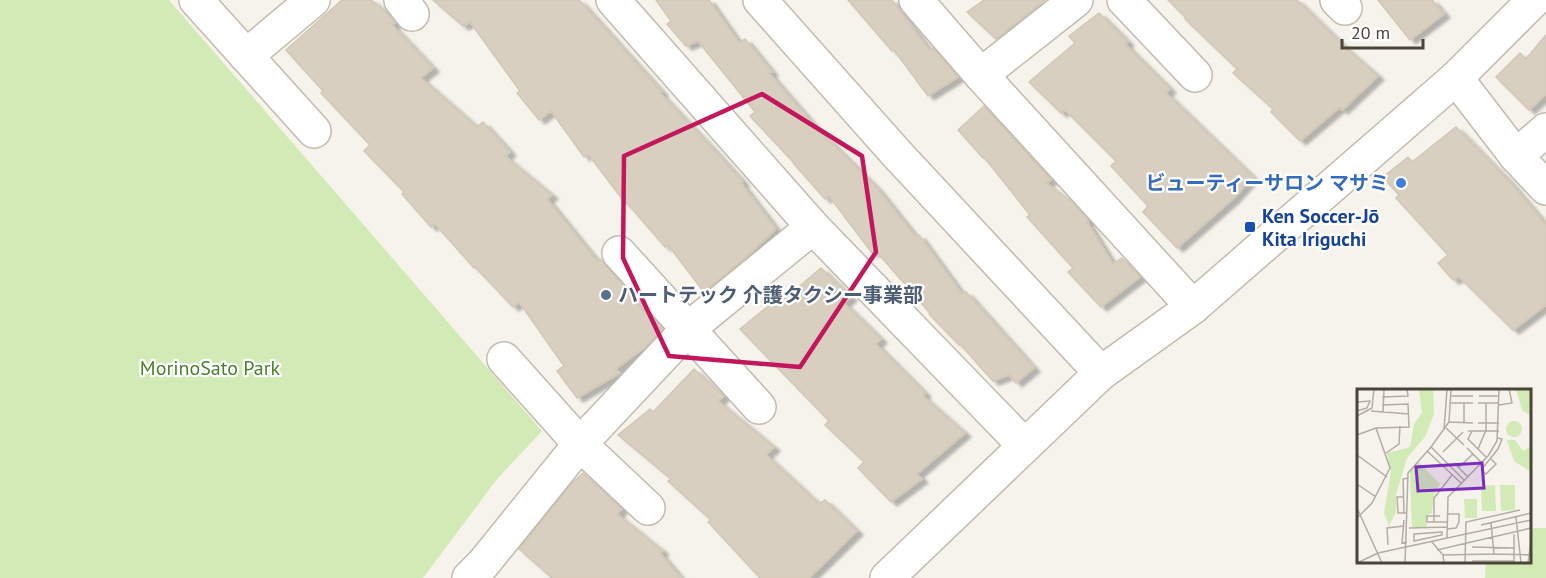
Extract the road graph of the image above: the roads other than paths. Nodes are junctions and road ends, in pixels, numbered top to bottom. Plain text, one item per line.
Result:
1 (196, 0) edge
2 (313, 0) edge
3 (613, 0) edge
4 (760, 0) edge
5 (916, 0) edge
6 (1076, 0) edge
7 (1124, 0) edge
8 (1534, 0) edge
9 (246, 56) junction
10 (981, 75) junction
11 (1195, 75) dead end
12 (1456, 78) junction
13 (1546, 130) edge
14 (314, 132) dead end
15 (1516, 156) junction
16 (1546, 188) edge
17 (813, 227) junction
18 (619, 254) dead end
19 (1193, 307) junction
20 (688, 329) junction
21 (504, 359) dead end
22 (1101, 373) junction
23 (759, 407) dead end
24 (580, 444) junction
25 (1024, 446) junction
26 (648, 508) dead end
27 (484, 573) edge
28 (887, 578) edge

1 - 9 street
2 - 9 street
3 - 17 street
4 - 22 street
5 - 10 street
6 - 10 street
7 - 11 street
8 - 12 street
9 - 14 street
10 - 19 street
12 - 15 street
12 - 19 street
13 - 15 street
15 - 16 street
17 - 20 street
17 - 25 street
18 - 20 street
19 - 22 street
20 - 23 street
20 - 24 street
21 - 24 street
22 - 25 street
24 - 26 street
24 - 27 street
25 - 28 street

